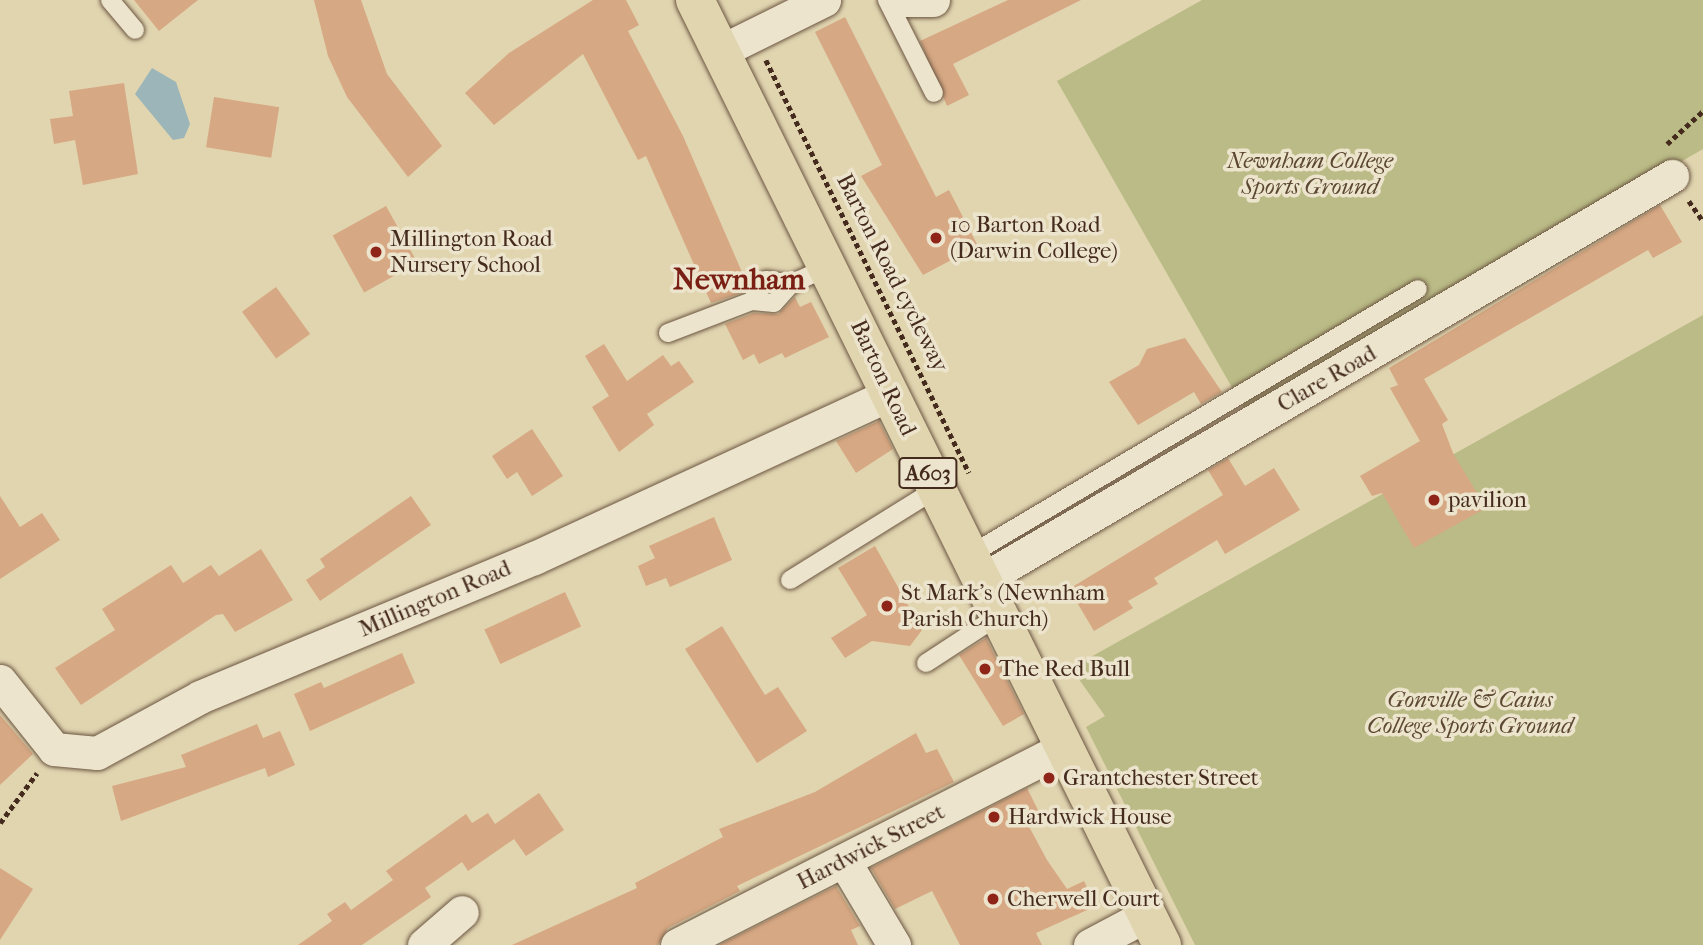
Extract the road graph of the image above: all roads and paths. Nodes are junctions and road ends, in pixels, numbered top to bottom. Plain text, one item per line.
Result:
1 (110, 0) edge
2 (695, 0) edge
3 (824, 0) edge
4 (887, 0) edge
5 (896, 0) edge
6 (933, 0) edge
7 (135, 30) dead end
8 (737, 43) junction
9 (934, 93) dead end
10 (1672, 176) dead end
11 (830, 266) junction
12 (1418, 289) dead end
13 (668, 333) dead end
14 (891, 394) junction
15 (972, 480) dead end
16 (936, 489) junction
17 (974, 569) junction
18 (790, 580) dead end
19 (998, 616) junction
20 (926, 663) dead end
21 (0, 681) edge
22 (1064, 748) junction
23 (54, 749) junction
24 (0, 823) edge
25 (844, 861) junction
26 (462, 912) dead end
27 (1154, 930) edge
28 (424, 945) edge
29 (677, 945) edge
30 (894, 945) edge
31 (1090, 945) edge

1 - 7 lane
2 - 8 main road, Barton Road / A603
3 - 8 street
4 - 9 lane
5 - 6 street
8 - 11 main road, Barton Road / A603
8 - 15 path, Barton Road cycleway
10 - 17 street, Clare Road
11 - 13 lane
11 - 14 main road, Barton Road / A603
12 - 17 lane
14 - 16 main road, Barton Road / A603
14 - 23 street, Millington Road
16 - 17 main road, Barton Road / A603
16 - 18 lane
17 - 19 main road, Barton Road / A603
19 - 20 lane
19 - 22 main road, Barton Road / A603
21 - 23 street
22 - 25 street, Hardwick Street
22 - 27 main road, Barton Road / A603
23 - 24 path
25 - 29 street, Hardwick Street
25 - 30 street
26 - 28 street
27 - 31 street

